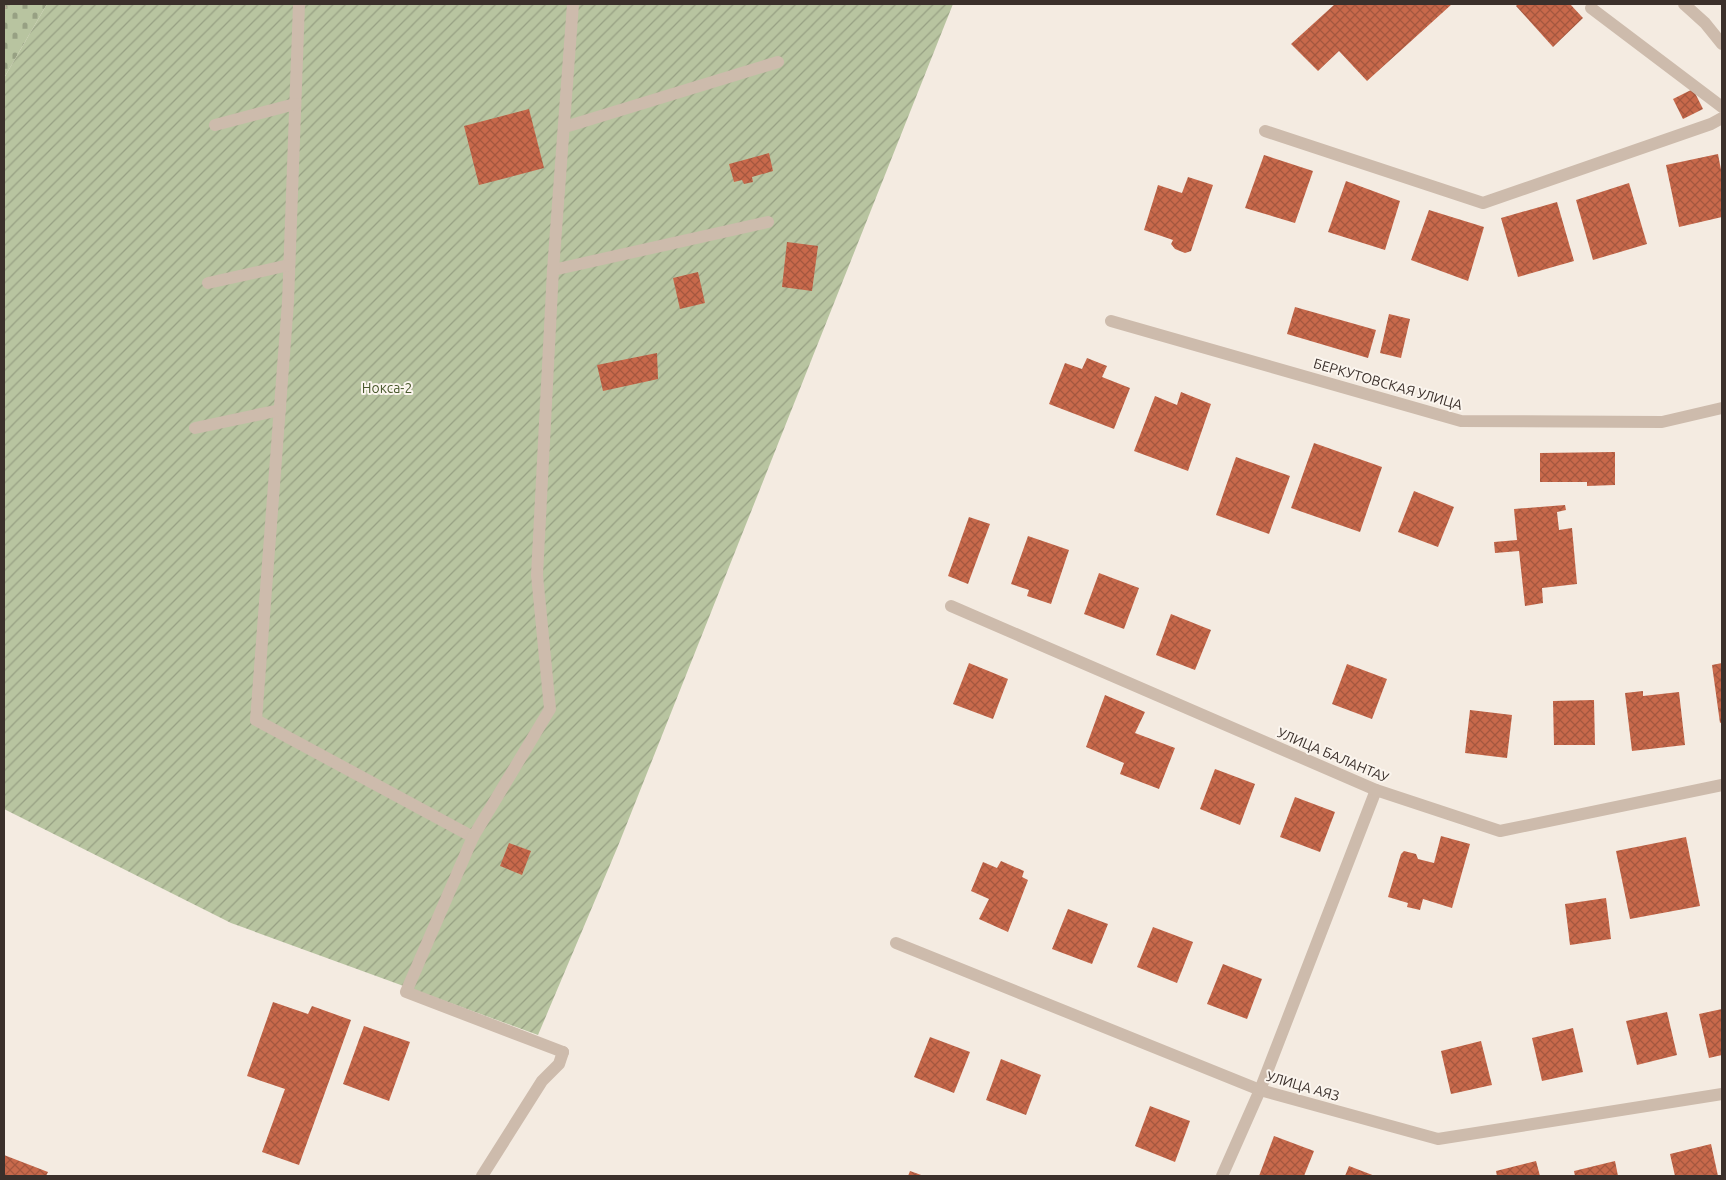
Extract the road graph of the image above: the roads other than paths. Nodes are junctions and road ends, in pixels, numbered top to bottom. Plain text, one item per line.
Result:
1 (299, 4) edge
2 (573, 4) edge
3 (1684, 4) edge
4 (1592, 8) dead end
5 (1722, 44) edge
6 (778, 62) dead end
7 (295, 104) junction
8 (1722, 107) edge
9 (1722, 118) edge
10 (215, 125) dead end
11 (565, 127) junction
12 (1265, 131) dead end
13 (768, 222) dead end
14 (289, 265) junction
15 (553, 270) junction
16 (208, 283) dead end
17 (1111, 321) dead end
18 (1722, 408) edge
19 (280, 410) junction
20 (195, 428) dead end
21 (951, 606) dead end
22 (1722, 785) edge
23 (1376, 790) junction
24 (473, 837) junction
25 (896, 943) dead end
26 (1260, 1090) junction
27 (1722, 1094) edge
28 (482, 1176) edge
29 (1222, 1176) edge

1 - 7 street
2 - 11 street
3 - 5 street
4 - 8 street
6 - 11 street
7 - 10 street
7 - 14 street
9 - 12 street
11 - 15 street
13 - 15 street
14 - 16 street
14 - 19 street
15 - 24 street
17 - 18 street, БЕРКУТОВСКАЯ УЛИЦА
19 - 20 street
19 - 24 street
21 - 23 street, УЛИЦА БАЛАНТАУ
22 - 23 street, УЛИЦА БАЛАНТАУ
23 - 26 street
24 - 28 street
25 - 26 street, УЛИЦА АЯЗ
26 - 27 street, УЛИЦА АЯЗ
26 - 29 street

